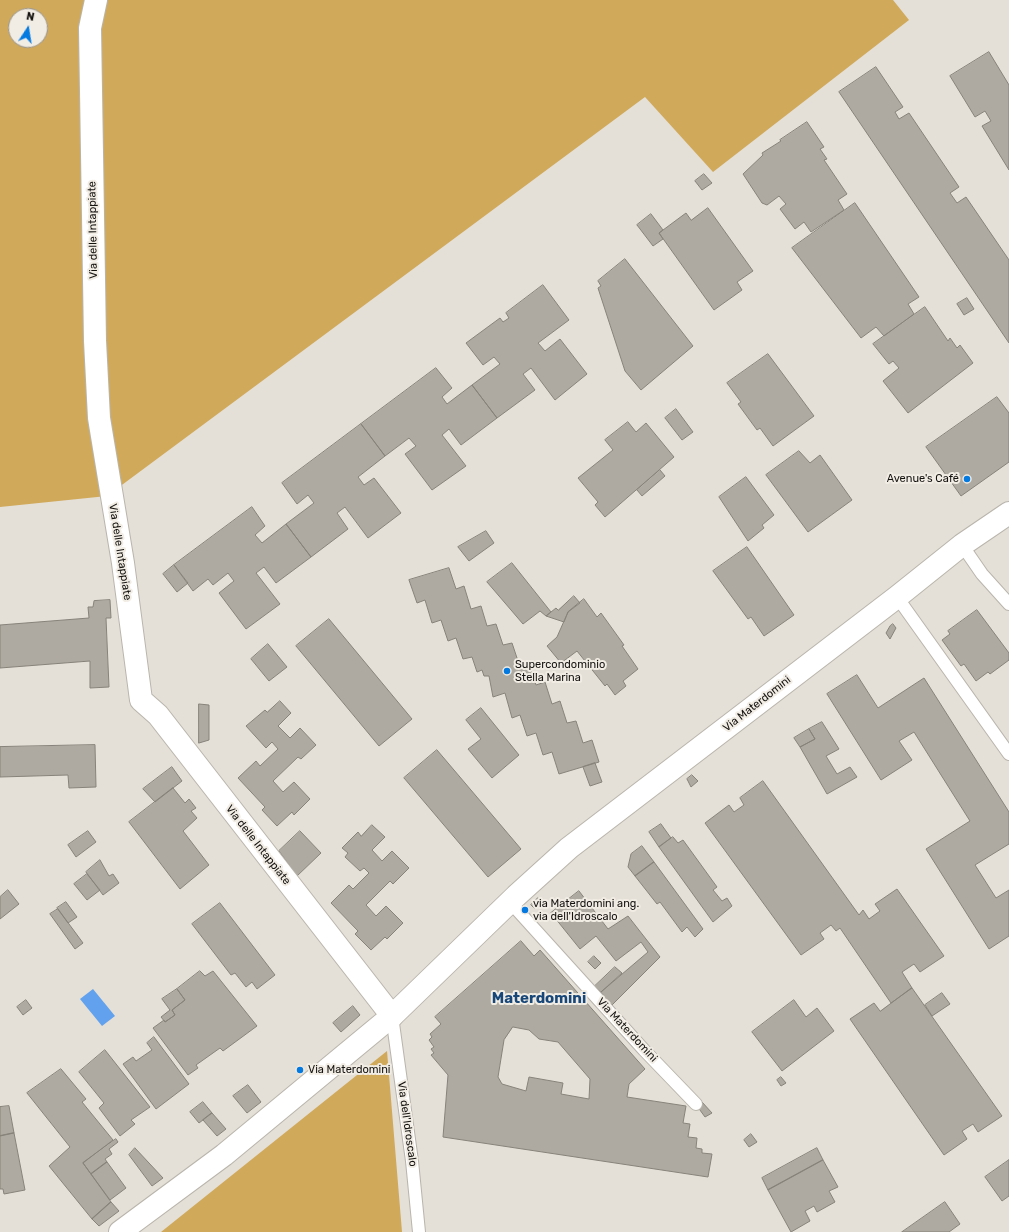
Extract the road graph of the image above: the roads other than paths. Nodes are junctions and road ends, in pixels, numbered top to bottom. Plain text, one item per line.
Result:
1 (96, 0) edge
2 (1009, 513) edge
3 (962, 545) junction
4 (897, 597) junction
5 (1009, 604) edge
6 (1009, 754) edge
7 (510, 902) junction
8 (392, 1016) junction
9 (696, 1104) dead end
10 (120, 1232) edge
11 (419, 1232) edge

1 - 8 street, Via delle Intappiate
2 - 3 street, Via Materdomini
3 - 4 street, Via Materdomini
3 - 5 lane
4 - 6 lane
4 - 7 street, Via Materdomini
7 - 8 street, Via Materdomini
7 - 9 lane, Via Materdomini
8 - 10 street, Via Materdomini
8 - 11 lane, Via dell'Idroscalo

